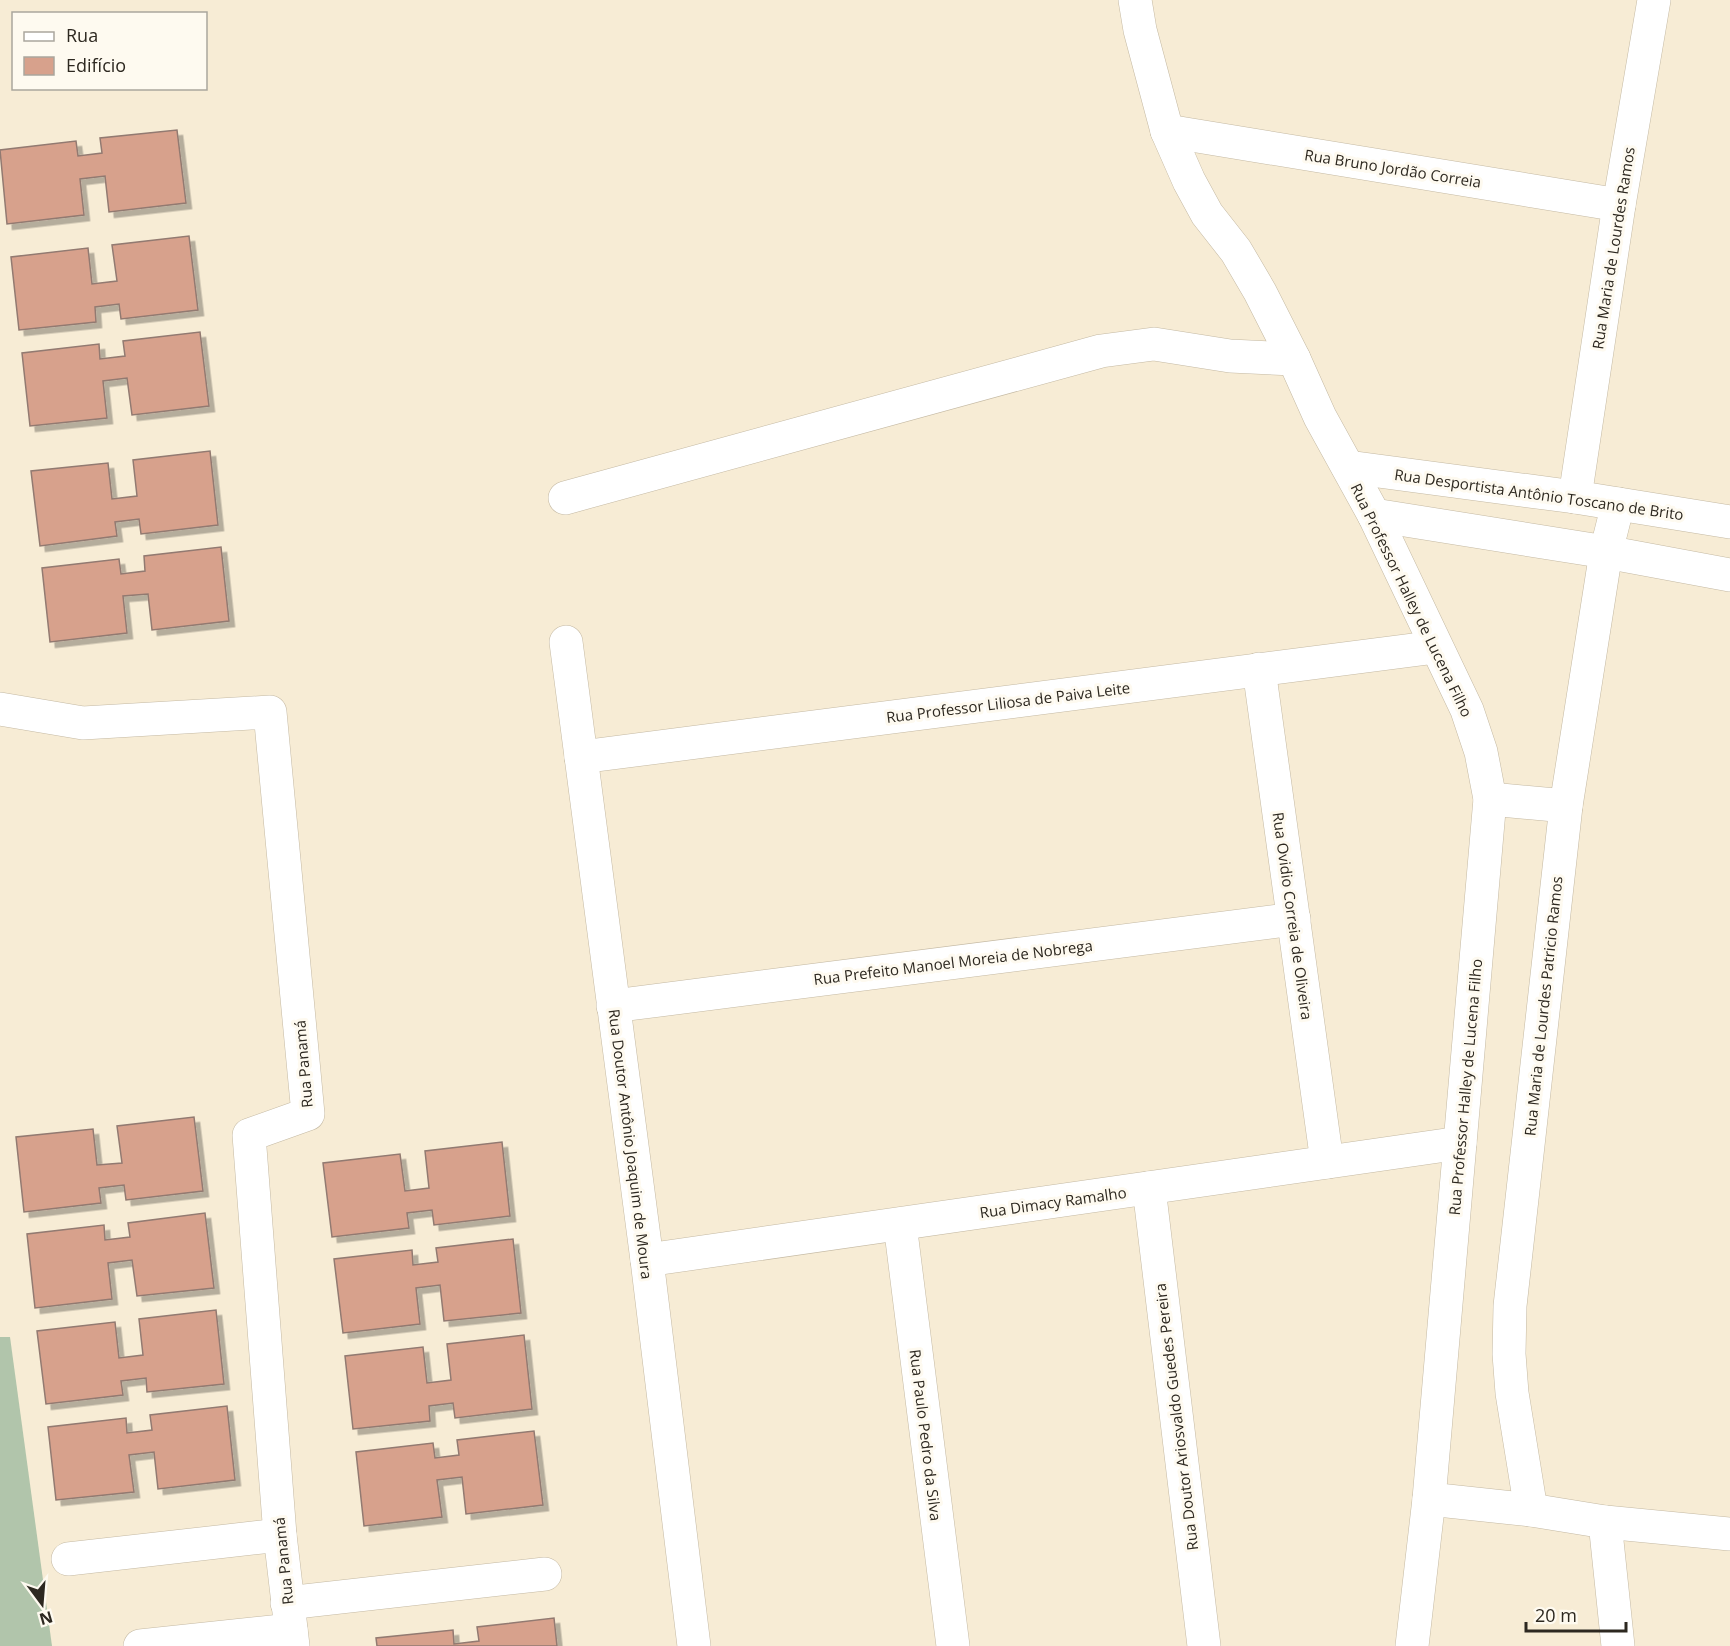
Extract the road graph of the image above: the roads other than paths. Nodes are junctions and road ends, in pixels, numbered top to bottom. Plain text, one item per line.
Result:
1 (1135, 0) edge
2 (1654, 0) edge
3 (1167, 131) junction
4 (1619, 205) junction
5 (1294, 359) junction
6 (1348, 467) junction
7 (1575, 497) junction
8 (566, 498) dead end
9 (1618, 504) junction
10 (1374, 515) junction
11 (1730, 522) edge
12 (1606, 552) junction
13 (1730, 575) edge
14 (566, 642) dead end
15 (1436, 646) junction
16 (1259, 669) junction
17 (0, 709) edge
18 (581, 757) junction
19 (1490, 800) junction
20 (1566, 806) junction
21 (1294, 919) junction
22 (613, 1006) junction
23 (1460, 1143) junction
24 (1328, 1162) junction
25 (1149, 1188) junction
26 (900, 1224) junction
27 (647, 1260) junction
28 (1429, 1498) junction
29 (1531, 1510) junction
30 (1605, 1522) junction
31 (1730, 1534) edge
32 (280, 1535) junction
33 (68, 1559) dead end
34 (545, 1574) dead end
35 (290, 1626) edge
36 (140, 1646) edge
37 (694, 1646) edge
38 (953, 1646) edge
39 (1204, 1646) edge
40 (1412, 1646) edge
41 (1618, 1646) edge

1 - 3 street, Rua Professor Halley de Lucena Filho
2 - 4 street, Rua Maria de Lourdes Ramos
3 - 4 street, Rua Bruno Jordão Correia
3 - 5 street, Rua Professor Halley de Lucena Filho
4 - 7 street, Rua Maria de Lourdes Ramos
5 - 6 street, Rua Professor Halley de Lucena Filho
5 - 8 street
6 - 7 street, Rua Desportista Antônio Toscano de Brito
6 - 10 street, Rua Professor Halley de Lucena Filho
7 - 9 street, Rua Desportista Antônio Toscano de Brito
9 - 11 street, Rua Desportista Antônio Toscano de Brito
9 - 12 street, Rua Maria de Lourdes Patricio Ramos
10 - 12 street
10 - 15 street, Rua Professor Halley de Lucena Filho
12 - 13 street
12 - 20 street, Rua Maria de Lourdes Patricio Ramos
14 - 18 street, Rua Doutor Antônio Joaquim de Moura
15 - 16 street, Rua Professor Liliosa de Paiva Leite
15 - 19 street, Rua Professor Halley de Lucena Filho
16 - 18 street, Rua Professor Liliosa de Paiva Leite
16 - 21 street, Rua Ovidio Correia de Oliveira
17 - 32 street, Rua Panamá
18 - 22 street, Rua Doutor Antônio Joaquim de Moura
19 - 20 street
19 - 23 street, Rua Professor Halley de Lucena Filho
20 - 29 street, Rua Maria de Lourdes Patricio Ramos
21 - 22 street, Rua Prefeito Manoel Moreia de Nobrega
21 - 24 street, Rua Ovidio Correia de Oliveira
22 - 27 street, Rua Doutor Antônio Joaquim de Moura
23 - 24 street, Rua Dimacy Ramalho
23 - 28 street, Rua Professor Halley de Lucena Filho
24 - 25 street, Rua Dimacy Ramalho
25 - 26 street, Rua Dimacy Ramalho
25 - 39 street, Rua Doutor Ariosvaldo Guedes Pereira
26 - 27 street, Rua Dimacy Ramalho
26 - 38 street, Rua Paulo Pedro da Silva
27 - 37 street, Rua Doutor Antônio Joaquim de Moura
28 - 29 street
28 - 40 street, Rua Professor Halley de Lucena Filho
29 - 30 street
30 - 31 street
30 - 41 street
32 - 33 street
32 - 35 street, Rua Panamá
34 - 35 street
35 - 36 street

